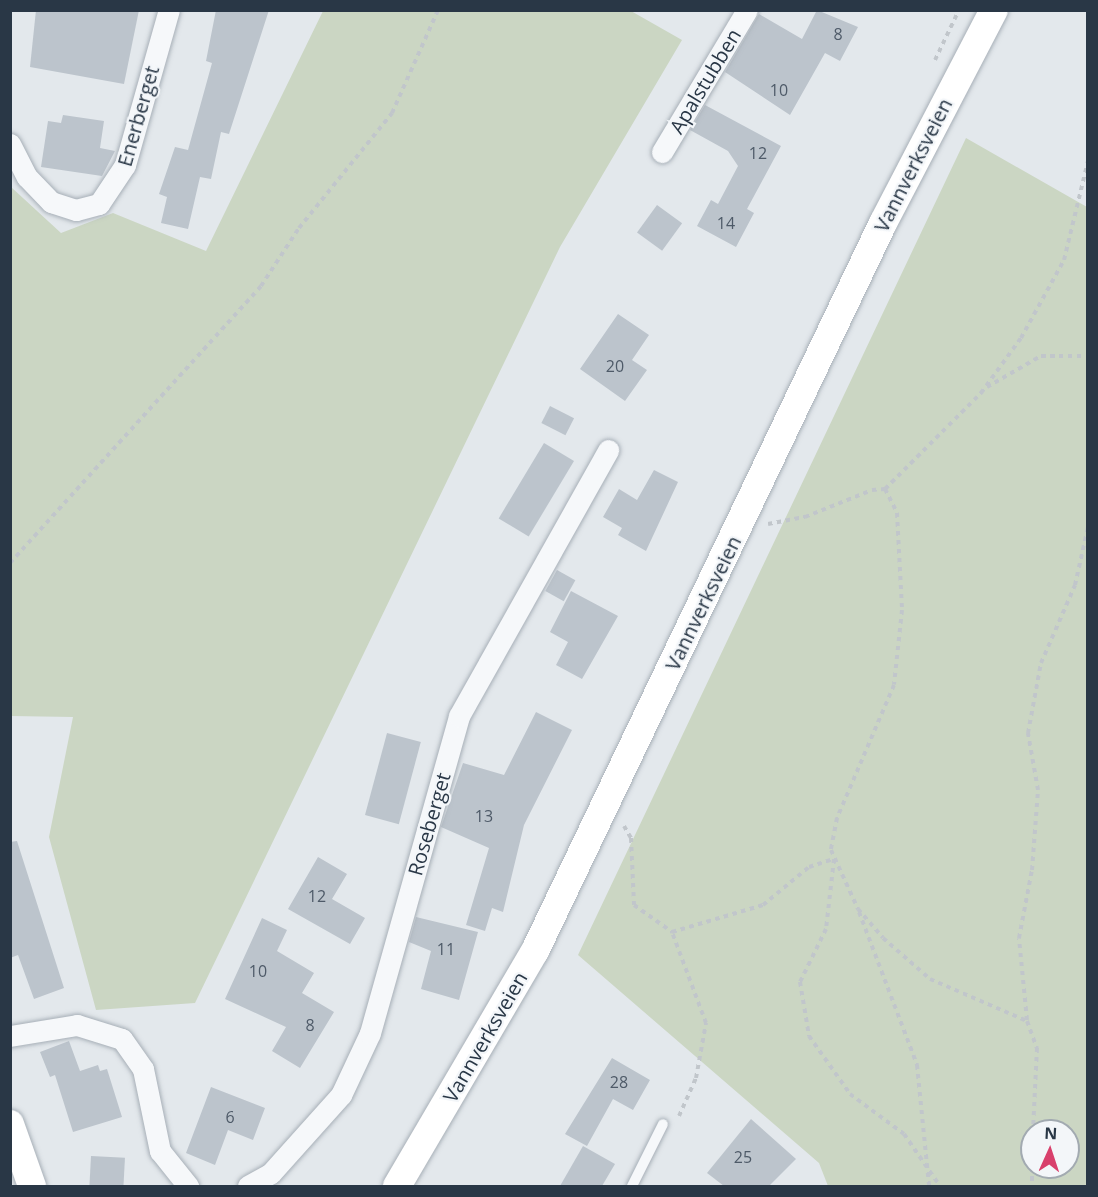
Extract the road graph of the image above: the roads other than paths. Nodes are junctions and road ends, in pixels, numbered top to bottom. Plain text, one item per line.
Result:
1 (169, 10) edge
2 (747, 10) edge
3 (994, 10) edge
4 (10, 144) edge
5 (662, 152) dead end
6 (608, 450) dead end
7 (10, 1036) edge
8 (10, 1124) edge
9 (663, 1124) road end
10 (32, 1186) edge
11 (188, 1186) edge
12 (248, 1186) edge
13 (396, 1186) edge
14 (632, 1186) edge

1 - 4 street, Enerberget
2 - 5 street, Apalstubben
3 - 13 main road, Vannverksveien
6 - 12 street, Roseberget
7 - 11 street
8 - 10 main road
9 - 14 lane

